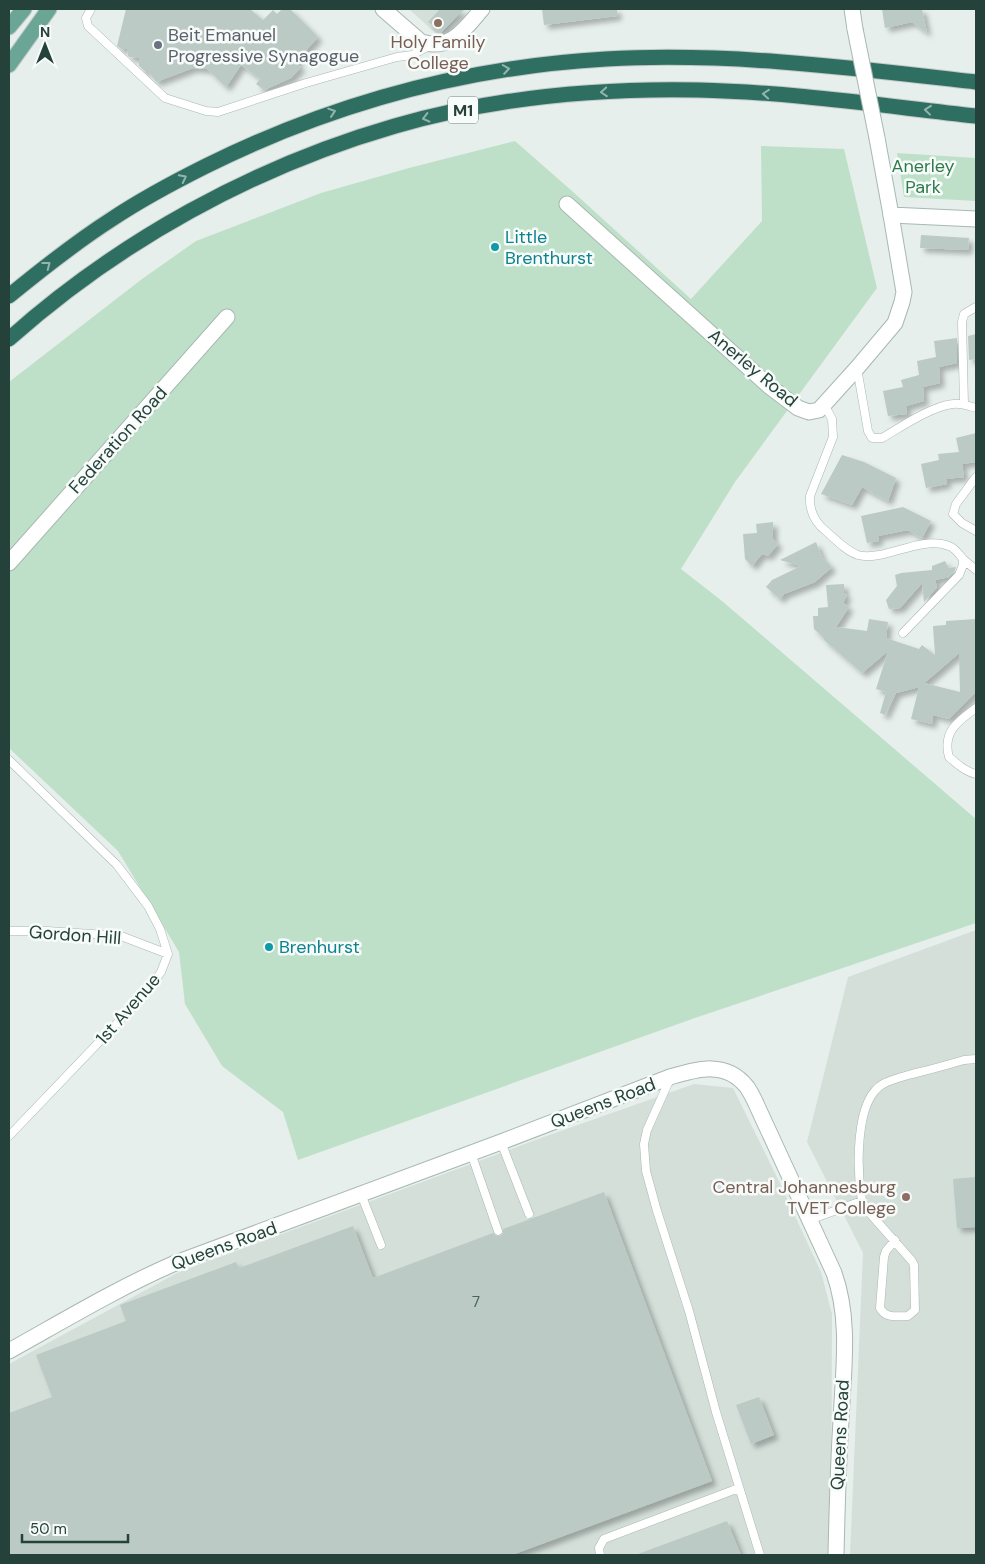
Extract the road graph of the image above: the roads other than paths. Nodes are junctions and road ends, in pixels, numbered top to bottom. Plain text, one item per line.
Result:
1 (24, 9) edge
2 (48, 9) edge
3 (91, 9) edge
4 (383, 9) edge
5 (482, 9) edge
6 (852, 9) edge
7 (9, 27) edge
8 (433, 44) junction
9 (9, 65) edge
10 (976, 82) edge
11 (976, 116) edge
12 (567, 204) dead end
13 (891, 215) junction
14 (976, 218) edge
15 (9, 296) edge
16 (976, 307) edge
17 (227, 317) dead end
18 (9, 339) edge
19 (857, 368) junction
20 (824, 404) junction
21 (964, 404) junction
22 (976, 408) edge
23 (976, 477) edge
24 (976, 531) edge
25 (963, 558) junction
26 (9, 563) edge
27 (976, 570) edge
28 (903, 633) dead end
29 (976, 708) edge
30 (9, 760) edge
31 (976, 774) edge
32 (9, 931) edge
33 (168, 954) junction
34 (976, 1059) edge
35 (670, 1077) junction
36 (9, 1136) edge
37 (501, 1142) junction
38 (471, 1154) junction
39 (361, 1194) junction
40 (862, 1200) junction
41 (529, 1214) dead end
42 (809, 1220) junction
43 (498, 1231) dead end
44 (894, 1240) junction
45 (381, 1245) dead end
46 (9, 1352) edge
47 (739, 1488) junction
48 (600, 1555) edge
49 (760, 1555) edge
50 (836, 1555) edge

1 - 7 main road
2 - 9 main road
3 - 8 lane
4 - 8 street
5 - 8 street
6 - 13 street, Anerley Road, bridge
15 -> 10 highway, M1
11 -> 18 highway, M1
12 - 20 street, Anerley Road
13 - 14 street
13 - 19 street, Anerley Road
16 - 21 lane
17 - 26 street, Federation Road
19 - 20 street, Anerley Road
19 - 21 lane
20 - 25 lane
21 - 22 lane
23 - 24 lane
25 - 27 lane
25 - 28 lane
29 - 31 lane
30 - 33 lane, 1st Avenue
32 - 33 lane, Gordon Hill
33 - 36 lane, 1st Avenue
34 - 40 lane
35 - 37 street, Queens Road
35 - 42 street, Queens Road
35 - 47 lane
37 - 38 street, Queens Road
37 - 41 lane
38 - 39 street, Queens Road
38 - 43 lane
39 - 45 lane
39 - 46 street, Queens Road
40 - 42 lane
40 - 44 lane
42 - 50 street, Queens Road
44 - 44 lane
47 - 48 lane
47 - 49 lane

